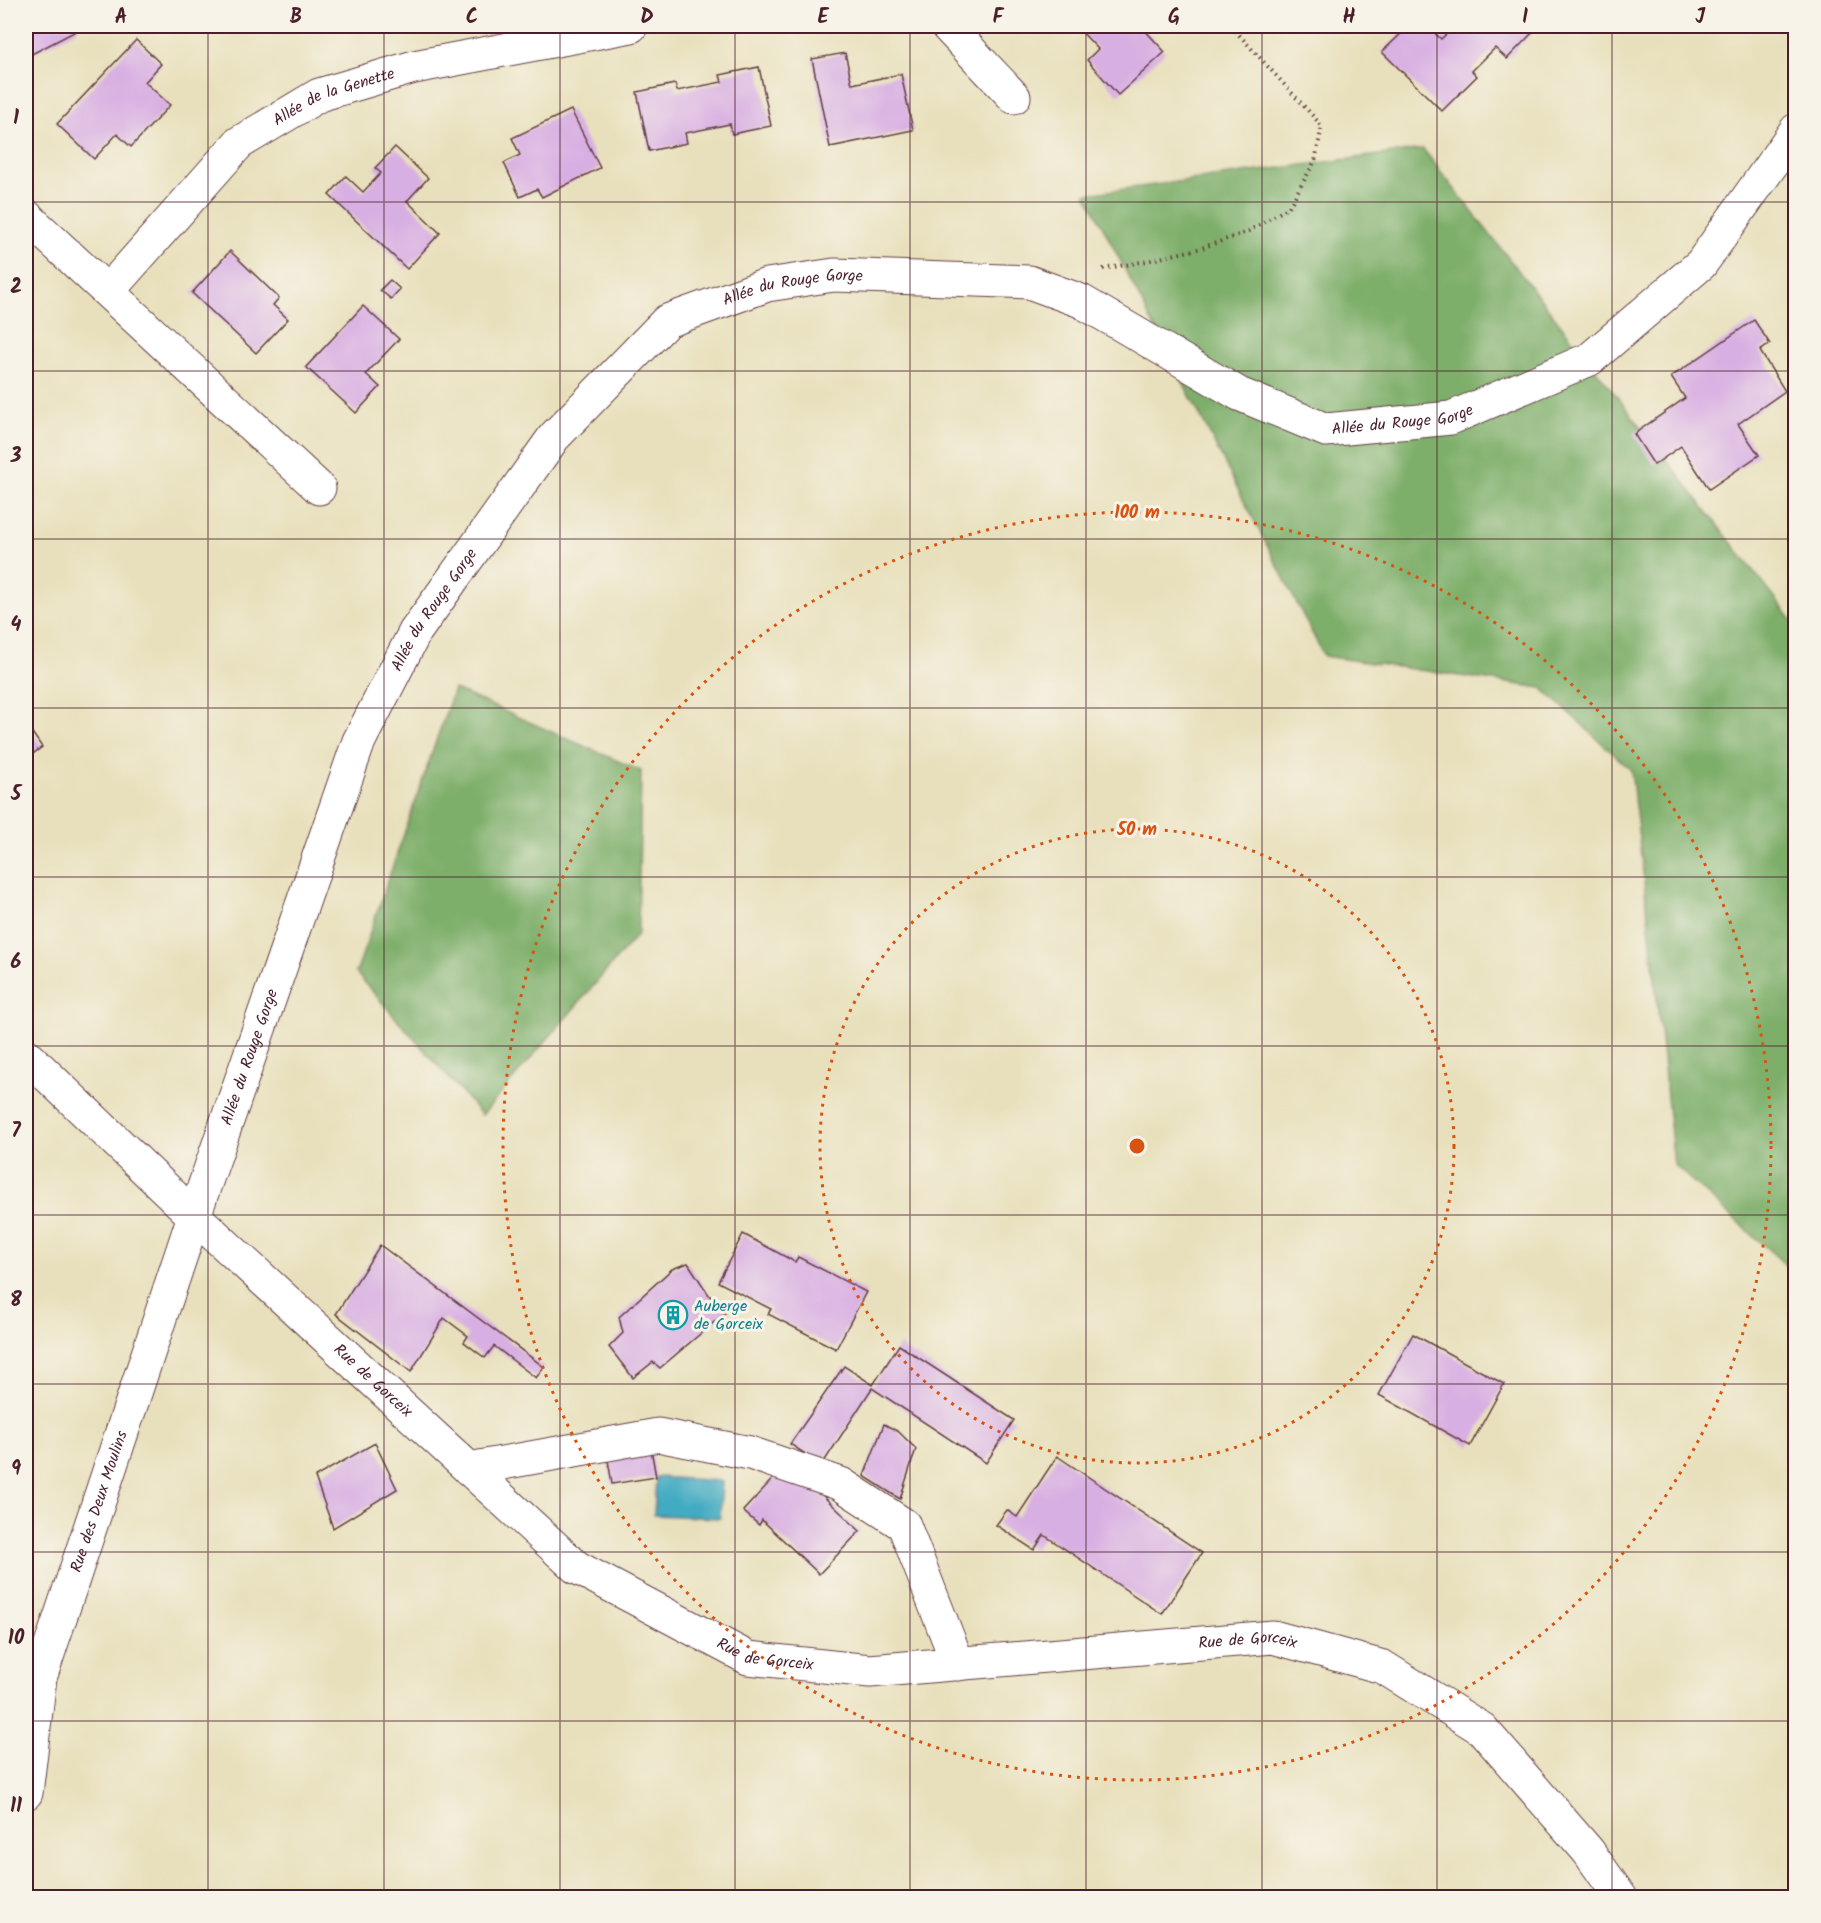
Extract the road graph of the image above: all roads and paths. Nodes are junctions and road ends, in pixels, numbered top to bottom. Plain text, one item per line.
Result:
1 (631, 26) edge
2 (947, 26) edge
3 (1231, 26) edge
4 (1014, 97) dead end
5 (1796, 130) edge
6 (26, 216) edge
7 (1102, 269) dead end
8 (108, 291) junction
9 (319, 488) dead end
10 (26, 1054) edge
11 (194, 1216) junction
12 (469, 1469) junction
13 (958, 1664) junction
14 (26, 1793) edge
15 (1621, 1898) edge

1 - 8 street, Allée de la Genette
2 - 4 street
3 - 7 path
5 - 11 street, Allée du Rouge Gorge
6 - 8 street
8 - 9 street
10 - 11 street, Rue de Gorceix
11 - 12 street, Rue de Gorceix
11 - 14 street, Rue des Deux Moulins
12 - 13 street, Rue de Gorceix
12 - 13 street
13 - 15 street, Rue de Gorceix

